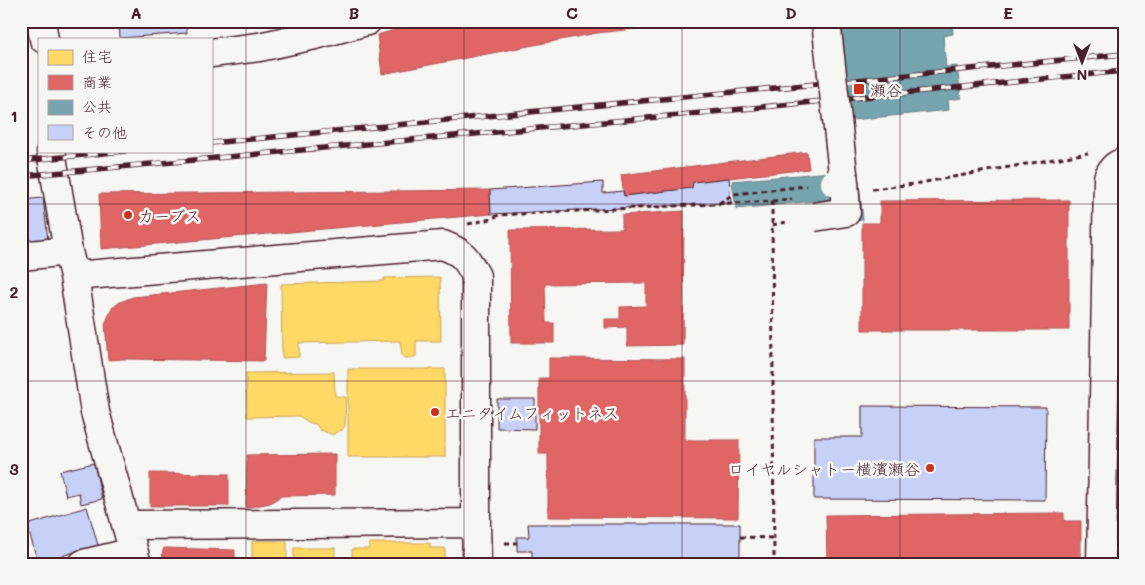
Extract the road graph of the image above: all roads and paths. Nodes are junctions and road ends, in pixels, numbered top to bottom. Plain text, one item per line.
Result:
1 (42, 21) edge
2 (367, 21) edge
3 (826, 21) edge
4 (44, 38) edge
5 (212, 52) edge
6 (51, 152) edge
7 (1122, 163) edge
8 (848, 185) junction
9 (772, 201) junction
10 (718, 204) junction
11 (807, 207) joint
12 (459, 225) dead end
13 (21, 256) edge
14 (71, 264) junction
15 (476, 523) junction
16 (126, 525) junction
17 (740, 537) dead end
18 (774, 538) junction
19 (135, 558) edge
20 (83, 564) edge
21 (477, 564) edge
22 (774, 564) edge
23 (1101, 564) edge

1 - 4 street
2 - 5 street
3 - 8 street, bridge
6 - 14 street
7 - 8 path
7 - 23 street
8 - 10 path
8 - 11 street, bridge
9 - 10 path
9 - 11 path
9 - 18 path
10 - 12 path
13 - 14 street
14 - 15 street
14 - 16 street
15 - 16 street
15 - 21 street
16 - 19 street
17 - 18 path
18 - 22 path
19 - 20 street

